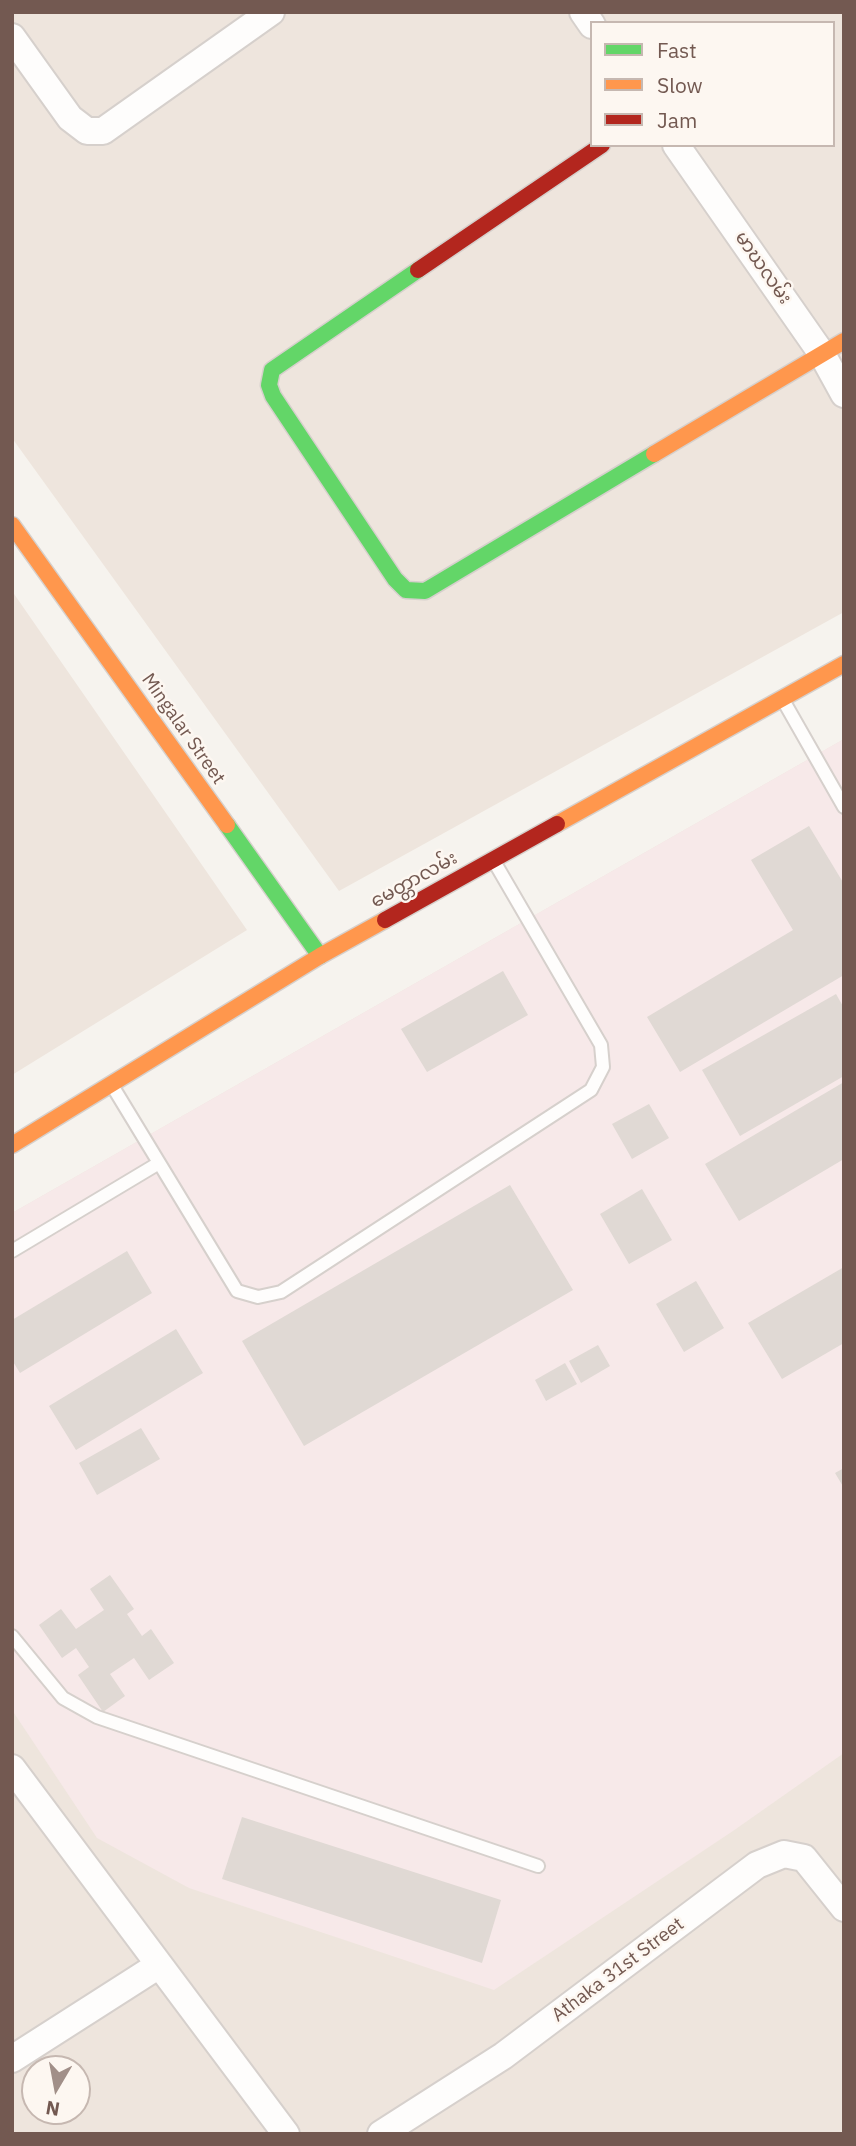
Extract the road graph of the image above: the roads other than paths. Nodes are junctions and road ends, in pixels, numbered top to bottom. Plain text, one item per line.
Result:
1 (271, 12) edge
2 (12, 37) edge
3 (599, 147) edge
4 (678, 147) edge
5 (833, 347) edge
6 (844, 394) edge
7 (12, 525) edge
8 (844, 664) edge
9 (782, 699) junction
10 (844, 807) edge
11 (493, 860) junction
12 (320, 956) junction
13 (112, 1084) junction
14 (12, 1145) edge
15 (159, 1163) junction
16 (12, 1251) edge
17 (12, 1636) edge
18 (14, 1773) edge
19 (538, 1866) dead end
20 (844, 1908) edge
21 (159, 1965) junction
22 (12, 2059) edge
23 (286, 2134) edge
24 (381, 2134) edge

1 - 2 street
3 - 5 street
4 - 5 street, မာဃလမ်း
5 - 6 street, မာဃလမ်း
7 - 12 street, Mingalar Street
8 - 9 street, မေတ္တာလမ်း
9 - 10 lane
9 - 11 street, မေတ္တာလမ်း
11 - 12 street, မေတ္တာလမ်း
11 - 15 lane
12 - 13 street, မေတ္တာလမ်း
13 - 14 street, မေတ္တာလမ်း
13 - 15 lane
15 - 16 lane
17 - 19 lane
18 - 21 street
20 - 24 street, Athaka 31st Street
21 - 22 street
21 - 23 street

